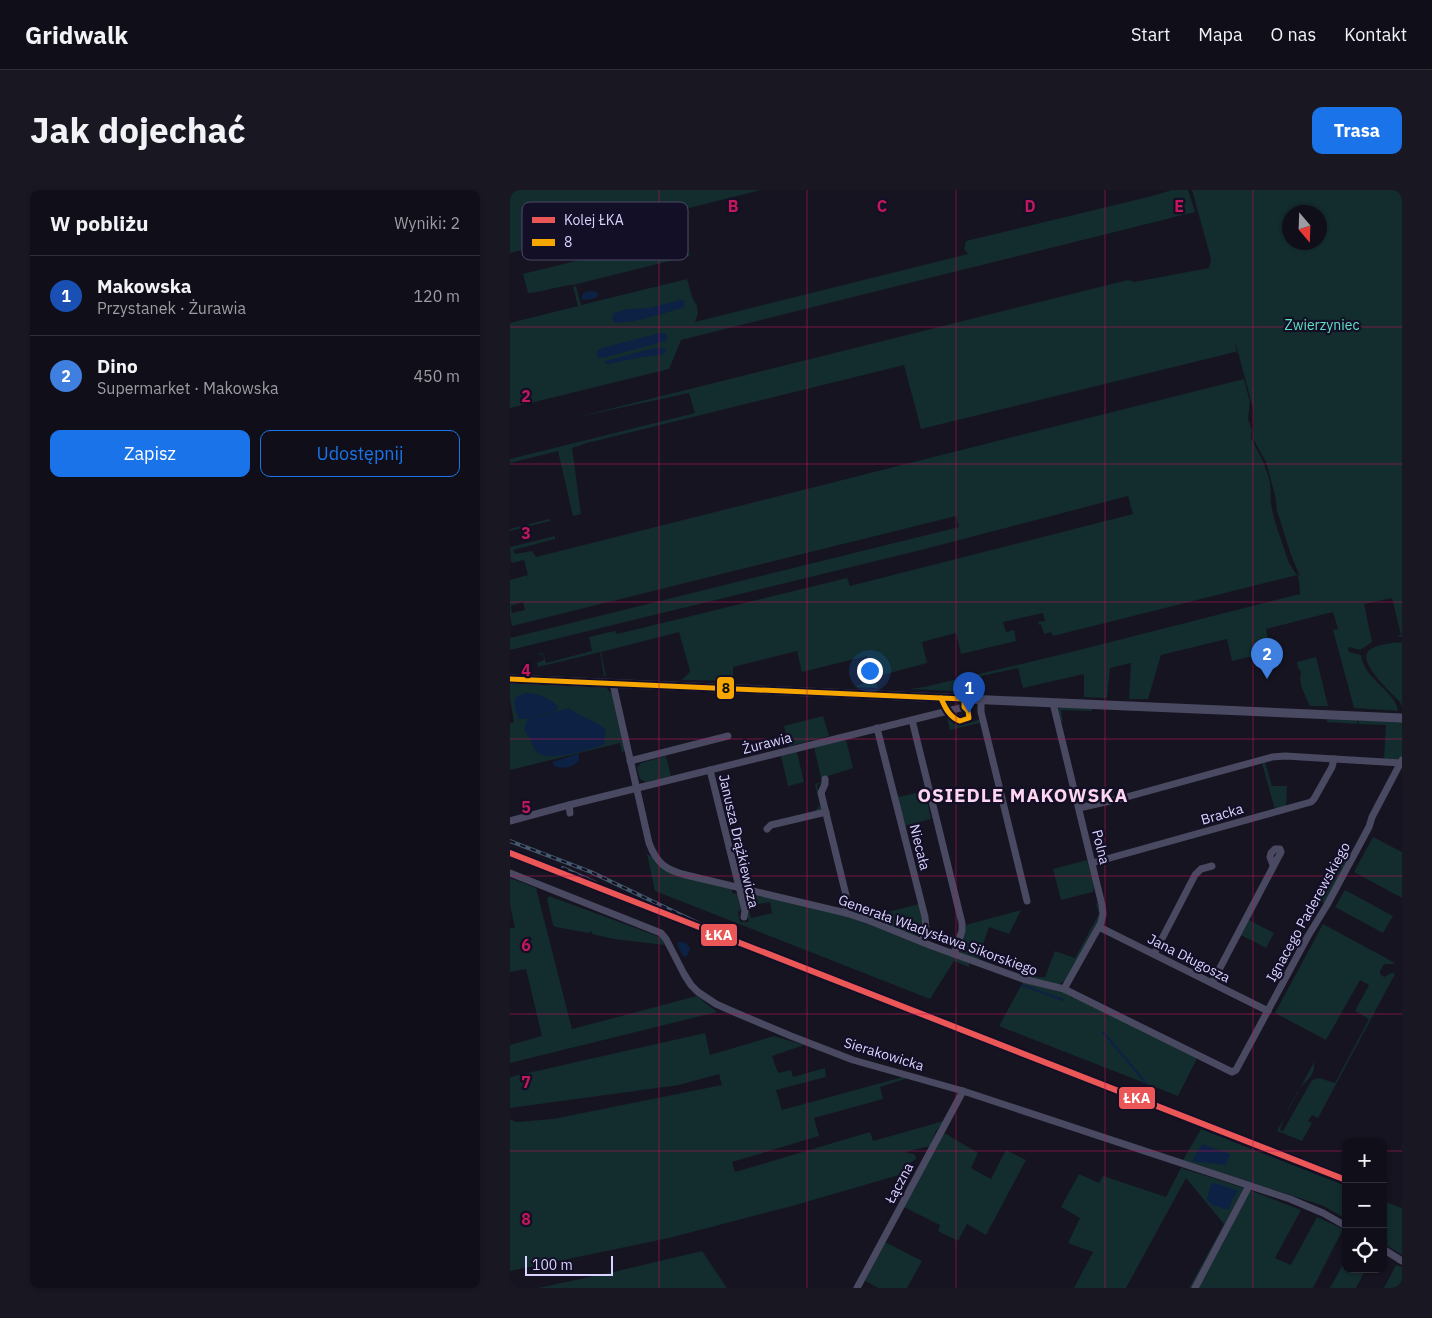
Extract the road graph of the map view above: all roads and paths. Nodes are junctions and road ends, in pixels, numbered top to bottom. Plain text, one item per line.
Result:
1 (510, 679) edge
2 (613, 684) junction
3 (964, 699) junction
4 (982, 700) junction
5 (1053, 703) junction
6 (1402, 718) edge
7 (912, 720) junction
8 (877, 728) junction
9 (728, 736) dead end
10 (1334, 759) junction
11 (630, 761) junction
12 (1401, 762) edge
13 (710, 770) junction
14 (826, 779) dead end
15 (636, 789) junction
16 (569, 805) junction
17 (1079, 808) junction
18 (826, 812) junction
19 (570, 813) dead end
20 (510, 821) edge
21 (767, 829) dead end
22 (1092, 863) junction
23 (1274, 865) dead end
24 (1212, 866) dead end
25 (510, 873) edge
26 (739, 888) junction
27 (1027, 901) dead end
28 (846, 913) junction
29 (744, 917) dead end
30 (1099, 927) junction
31 (922, 942) junction
32 (954, 954) junction
33 (1154, 954) junction
34 (1212, 983) junction
35 (1064, 989) junction
36 (1268, 1011) junction
37 (1232, 1072) joint
38 (963, 1090) junction
39 (1249, 1186) junction
40 (1342, 1224) edge
41 (1387, 1252) edge
42 (1402, 1261) edge
43 (857, 1288) edge
44 (1194, 1288) edge

1 - 2 street
2 - 3 street
2 - 11 street, Generała Władysława Sikorskiego
3 - 4 street
3 - 7 street, Żurawia
4 - 5 street
4 - 27 street
5 - 6 street
5 - 17 street, Polna
7 - 8 street, Żurawia
7 - 32 street
8 - 13 street, Żurawia
8 - 31 street, Niecała
9 - 11 street
10 - 12 street
10 - 17 street
10 - 22 street, Bracka
11 - 15 street, Generała Władysława Sikorskiego
12 - 36 street, Ignacego Paderewskiego
13 - 15 street, Żurawia
13 - 26 street, Janusza Drążkiewicza
14 - 18 street
15 - 16 street, Żurawia
15 - 26 street, Generała Władysława Sikorskiego
16 - 19 street
16 - 20 street, Żurawia
17 - 22 street, Polna
18 - 21 street
18 - 28 street
22 - 30 street, Polna
23 - 34 street
24 - 33 street
25 - 38 street, Sierakowicka
26 - 28 street, Generała Władysława Sikorskiego
26 - 29 street, Janusza Drążkiewicza
28 - 31 street, Generała Władysława Sikorskiego
30 - 33 street, Jana Długosza
30 - 35 street, Polna
31 - 32 street, Generała Władysława Sikorskiego
32 - 35 street, Generała Władysława Sikorskiego
33 - 34 street, Jana Długosza
34 - 36 street, Jana Długosza
35 - 37 street, Generała Władysława Sikorskiego
36 - 37 street, Ignacego Paderewskiego
38 - 39 street, Sierakowicka
38 - 43 street, Łączna
39 - 40 street, Sierakowicka
39 - 44 street
41 - 42 street

